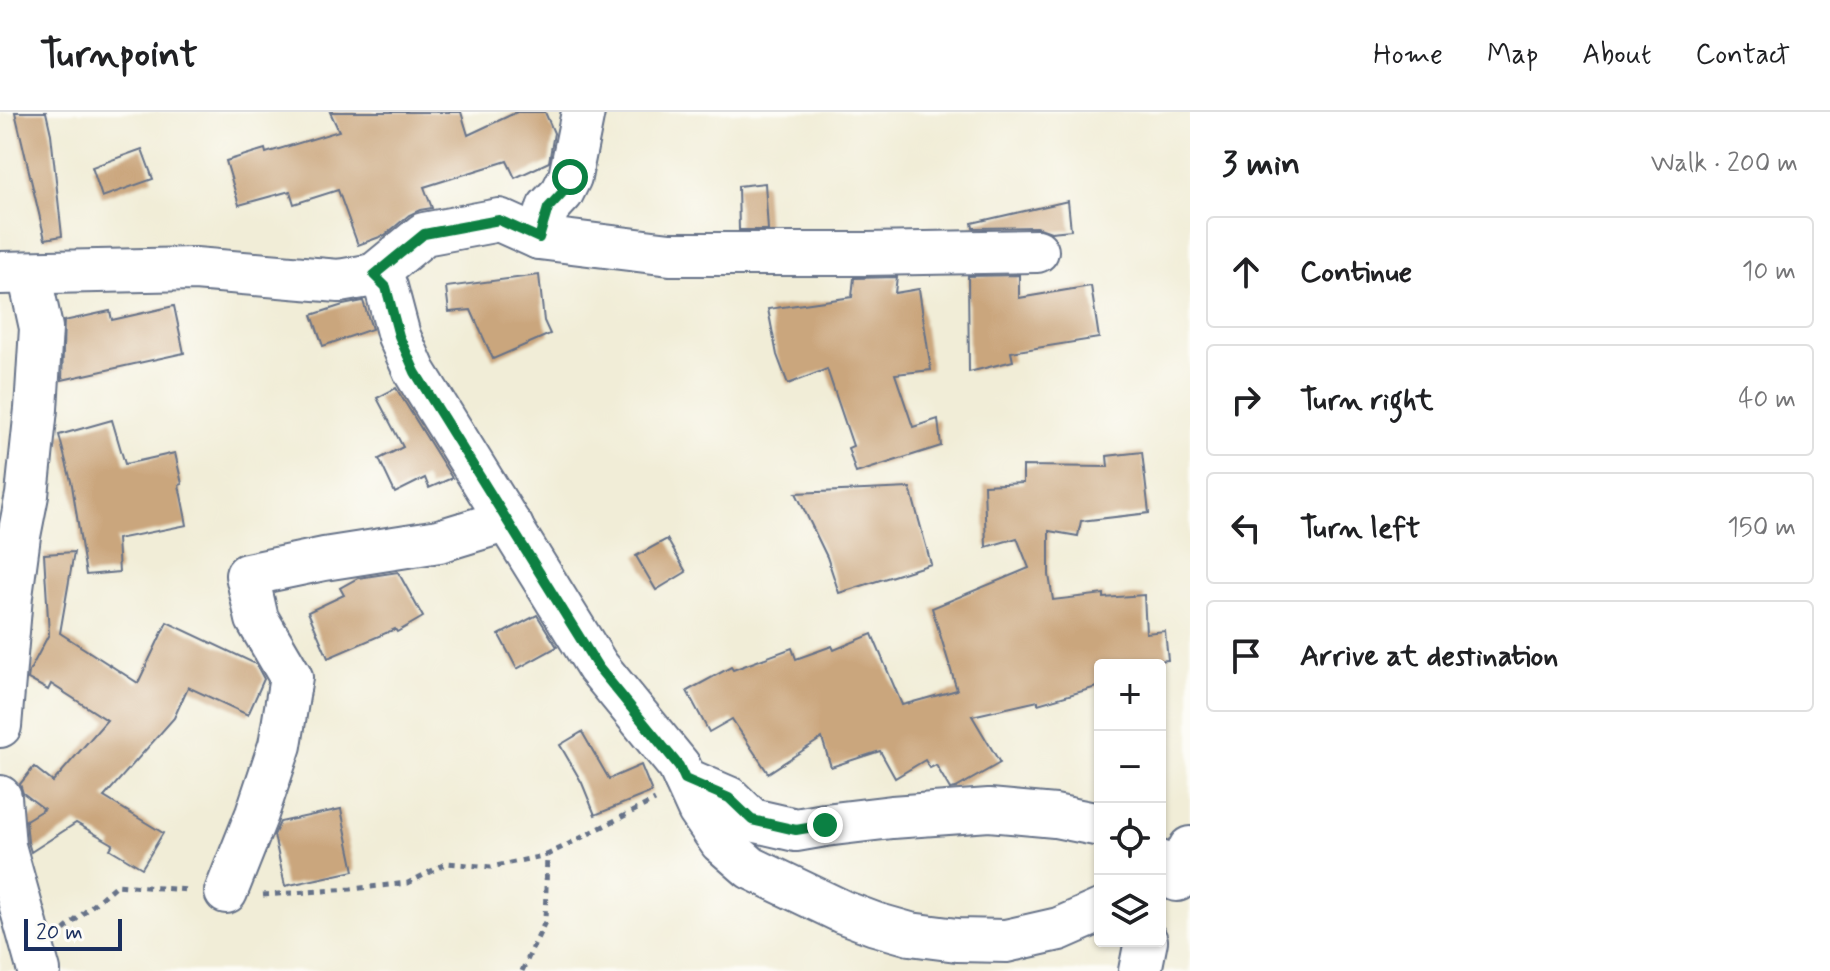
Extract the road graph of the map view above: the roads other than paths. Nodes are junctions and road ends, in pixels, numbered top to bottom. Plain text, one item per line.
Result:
1 (583, 112) edge
2 (539, 238) junction
3 (1037, 251) dead end
4 (15, 273) edge
5 (374, 275) junction
6 (512, 527) junction
7 (0, 726) edge
8 (685, 779) junction
9 (0, 797) edge
10 (1094, 824) edge
11 (226, 892) road end
12 (1094, 914) edge
13 (1145, 947) edge
14 (37, 963) edge
15 (1140, 971) edge

1 - 2 street
2 - 3 street
2 - 5 street
4 - 5 street
4 - 7 street
5 - 6 street
6 - 8 street
6 - 11 street
8 - 10 street
8 - 12 street
9 - 14 street
13 - 15 street

